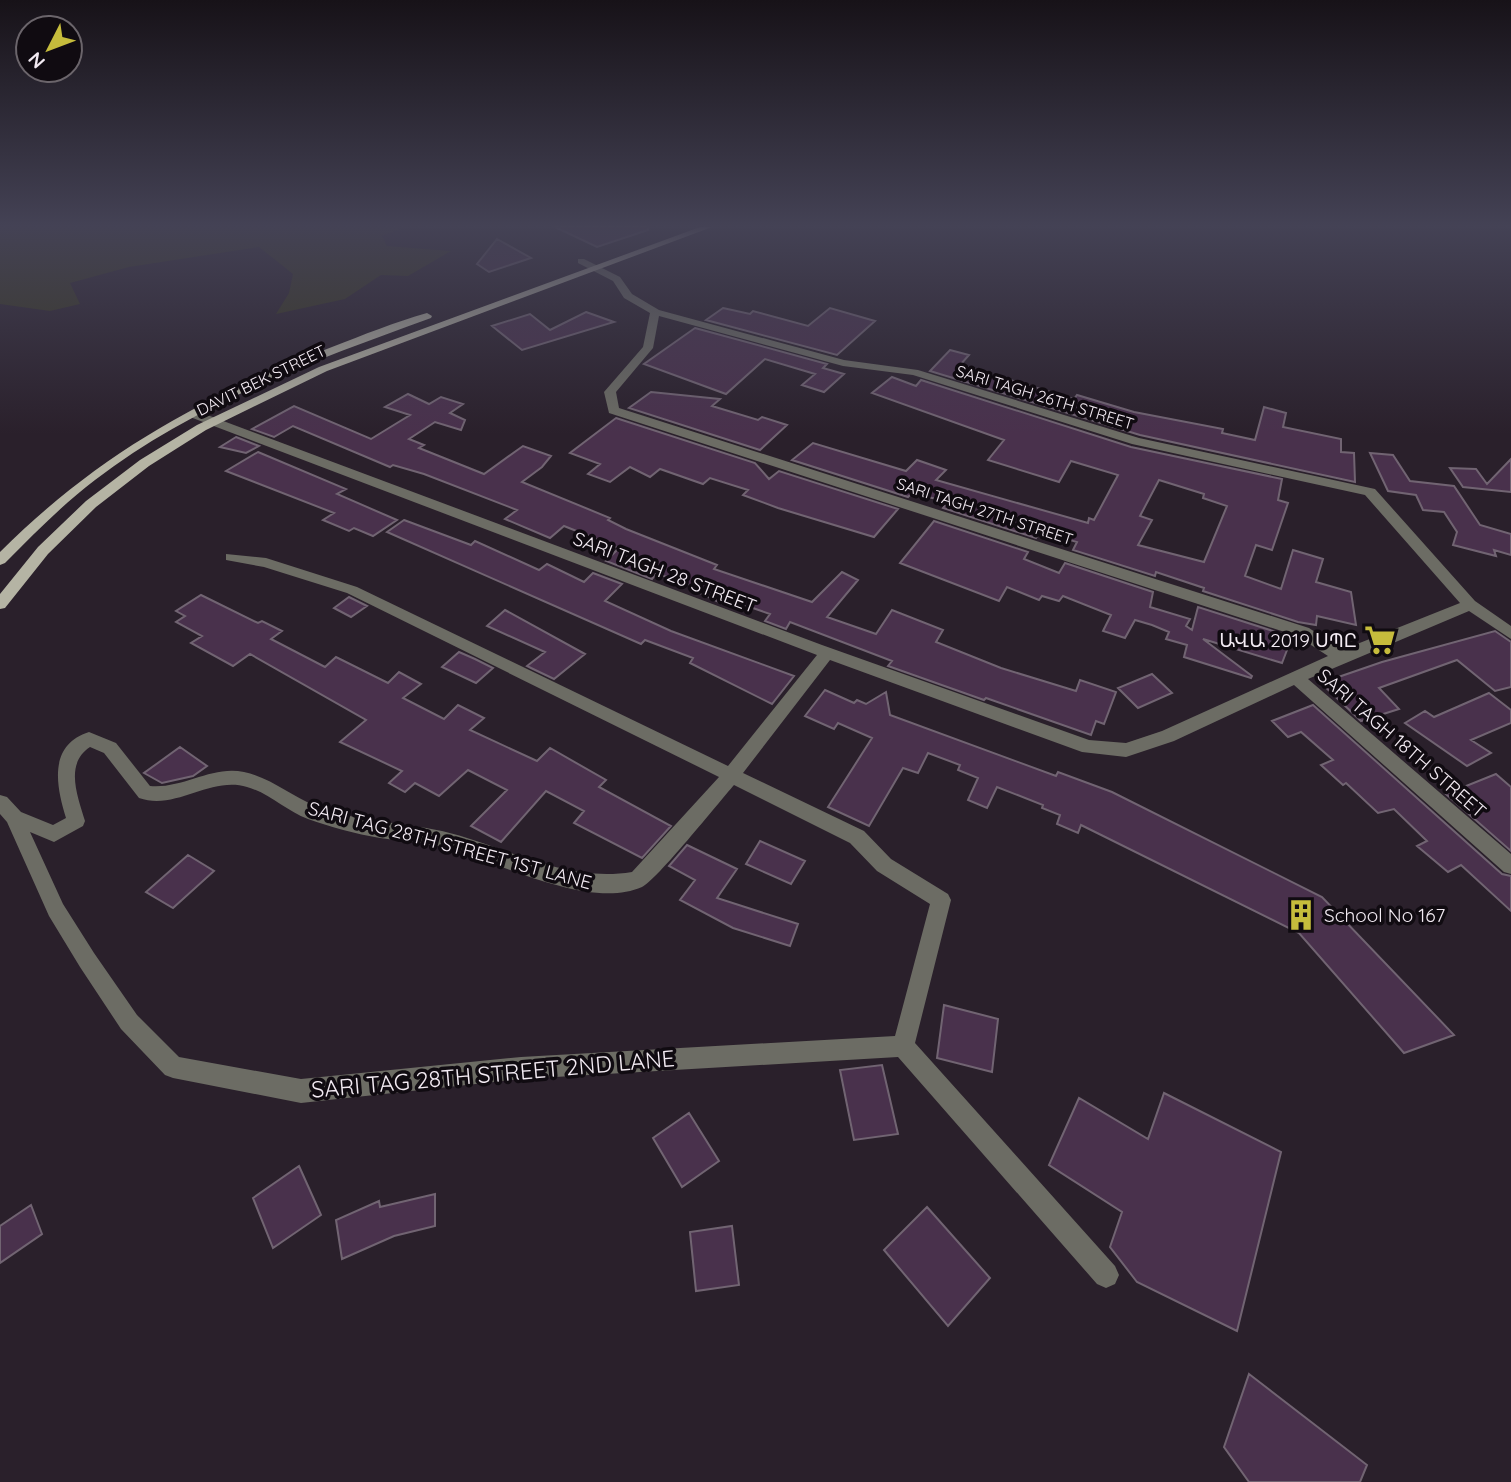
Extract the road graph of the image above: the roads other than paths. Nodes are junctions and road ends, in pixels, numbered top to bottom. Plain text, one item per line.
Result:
1 (484, 296) edge
2 (520, 296) edge
3 (628, 296) edge
4 (655, 312) junction
5 (194, 414) junction
6 (213, 421) junction
7 (231, 557) dead end
8 (0, 560) edge
9 (0, 604) edge
10 (1470, 605) junction
11 (1511, 634) edge
12 (827, 653) junction
13 (1340, 657) junction
14 (1297, 678) junction
15 (730, 777) junction
16 (7, 810) edge
17 (1511, 866) edge
18 (903, 1046) junction
19 (1106, 1275) dead end

1 - 5 main road, DAVIT BEK STREET
2 - 6 main road, DAVIT BEK STREET
3 - 4 street, SARI TAGH 26TH STREET
4 - 10 street, SARI TAGH 26TH STREET
4 - 13 street, SARI TAGH 27TH STREET
5 - 6 street, SARI TAGH 28 STREET
5 - 8 main road, DAVIT BEK STREET
6 - 9 main road, DAVIT BEK STREET
6 - 12 street, SARI TAGH 28 STREET
7 - 15 street
10 - 11 street, SARI TAGH 26TH STREET
10 - 13 street
12 - 14 street, SARI TAGH 28 STREET
12 - 15 street, SARI TAG 28TH STREET 1ST LANE
13 - 14 street
14 - 17 street, SARI TAGH 18TH STREET
15 - 16 street, SARI TAG 28TH STREET 1ST LANE
15 - 18 street
16 - 18 street, SARI TAG 28TH STREET 2ND LANE
18 - 19 street

